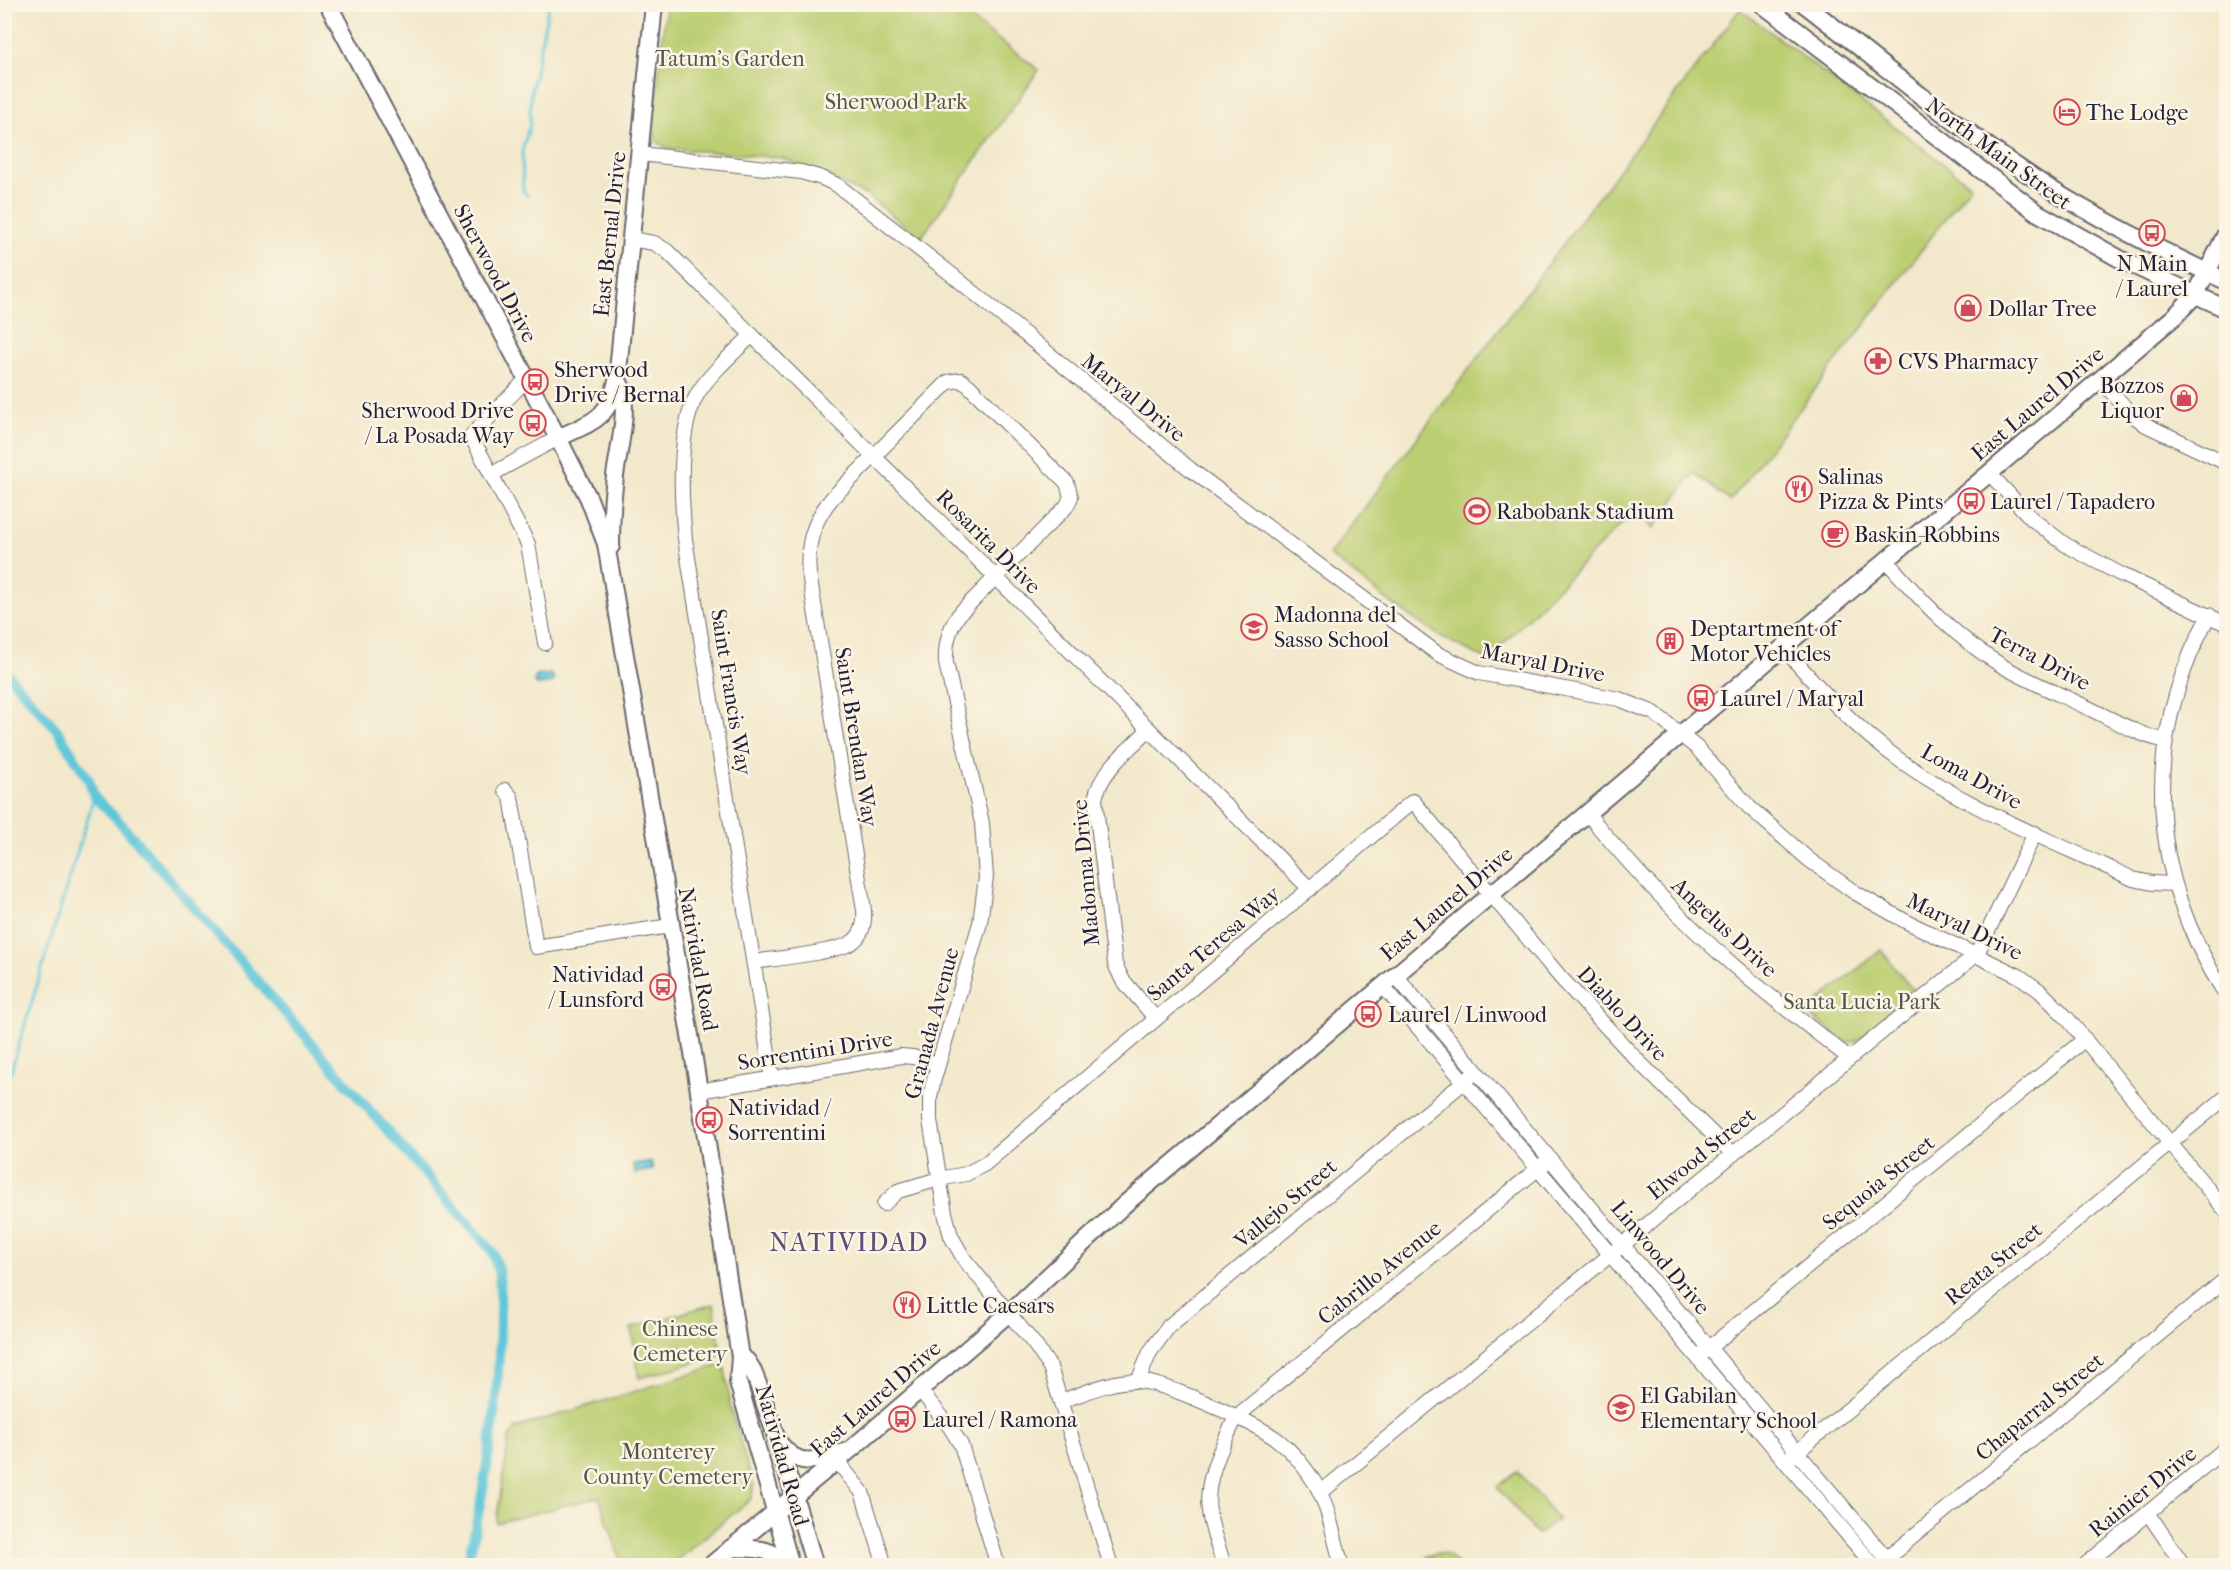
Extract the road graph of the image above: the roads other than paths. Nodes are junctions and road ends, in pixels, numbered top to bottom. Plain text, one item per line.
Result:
1 (328, 4) edge
2 (654, 4) edge
3 (1762, 4) edge
4 (1804, 4) edge
5 (640, 154) junction
6 (2226, 234) edge
7 (630, 239) junction
8 (2208, 272) junction
9 (2226, 281) edge
10 (2196, 294) junction
11 (2226, 309) edge
12 (752, 335) junction
13 (2100, 379) junction
14 (526, 380) junction
15 (618, 381) junction
16 (558, 438) junction
17 (874, 456) junction
18 (2226, 463) edge
19 (1989, 473) junction
20 (492, 474) junction
21 (1887, 560) junction
22 (611, 568) junction
23 (996, 577) junction
24 (2209, 615) junction
25 (2226, 624) edge
26 (545, 643) dead end
27 (1784, 647) junction
28 (1149, 729) junction
29 (1681, 734) junction
30 (2166, 741) junction
31 (505, 790) dead end
32 (1587, 813) junction
33 (2035, 833) junction
34 (2174, 884) junction
35 (1310, 889) junction
36 (1491, 895) junction
37 (670, 926) junction
38 (1977, 954) junction
39 (754, 962) junction
40 (1396, 975) junction
41 (1383, 986) junction
42 (2226, 995) edge
43 (1156, 1019) junction
44 (2085, 1039) junction
45 (1849, 1058) junction
46 (938, 1064) junction
47 (1476, 1072) junction
48 (772, 1077) junction
49 (1465, 1082) junction
50 (699, 1091) junction
51 (2226, 1098) edge
52 (2171, 1144) junction
53 (1732, 1154) junction
54 (1544, 1163) junction
55 (939, 1179) junction
56 (884, 1204) dead end
57 (2226, 1211) edge
58 (1623, 1244) junction
59 (1610, 1254) junction
60 (2226, 1279) edge
61 (1009, 1314) junction
62 (1710, 1348) junction
63 (740, 1357) junction
64 (1698, 1357) junction
65 (1138, 1381) junction
66 (920, 1390) junction
67 (1062, 1401) junction
68 (1236, 1418) junction
69 (778, 1442) junction
70 (2226, 1448) edge
71 (1797, 1451) junction
72 (844, 1455) junction
73 (1785, 1461) junction
74 (1320, 1492) junction
75 (794, 1497) junction
76 (776, 1511) junction
77 (2148, 1513) junction
78 (731, 1548) junction
79 (1883, 1564) edge
80 (710, 1566) edge
81 (790, 1566) edge
82 (815, 1566) edge
83 (885, 1566) edge
84 (998, 1566) edge
85 (1111, 1566) edge
86 (1224, 1566) edge
87 (1342, 1566) edge
88 (2084, 1566) edge
89 (2184, 1566) edge

1 - 14 main road, Sherwood Drive
2 - 5 main road, East Bernal Drive
3 - 10 main road, North Main Street
4 - 8 main road, North Main Street
5 - 7 main road, East Bernal Drive
5 - 29 street, Maryal Drive
6 - 8 main road, East Laurel Drive
7 - 12 street, Rosarita Drive
7 - 15 main road, East Bernal Drive
8 - 9 main road, North Main Street
8 - 10 main road, East Laurel Drive
10 - 11 main road, North Main Street
10 - 13 main road, East Laurel Drive
12 - 17 street, Rosarita Drive
12 - 39 street, Saint Francis Way
13 - 18 street
13 - 19 main road, East Laurel Drive
14 - 16 main road, Sherwood Drive
14 - 20 street
15 - 16 main road, East Bernal Drive
15 - 22 main road
16 - 20 street
16 - 22 main road, Sherwood Drive
17 - 23 street, Rosarita Drive
17 - 23 street, Granada Avenue
17 - 39 street, Saint Brendan Way
19 - 21 main road, East Laurel Drive
19 - 24 street
20 - 26 street
21 - 27 main road, East Laurel Drive
21 - 30 street, Terra Drive
22 - 37 main road, Natividad Road
23 - 28 street, Rosarita Drive
23 - 46 street, Granada Avenue
24 - 25 street
24 - 30 street
27 - 29 main road, East Laurel Drive
27 - 33 street, Loma Drive
28 - 35 street, Rosarita Drive
28 - 43 street, Madonna Drive
29 - 32 main road, East Laurel Drive
29 - 38 street, Maryal Drive
30 - 34 street
31 - 37 street
32 - 36 main road, East Laurel Drive
32 - 45 street, Angelus Drive
33 - 34 street, Loma Drive
33 - 38 street, Elwood Street
34 - 42 street
35 - 36 street, Santa Teresa Way
35 - 43 street, Santa Teresa Way
36 - 40 main road, East Laurel Drive
36 - 53 street, Diablo Drive
37 - 50 main road, Natividad Road
38 - 44 street, Maryal Drive
38 - 45 street, Elwood Street
39 - 48 street, Saint Francis Way
40 - 41 main road, East Laurel Drive
40 - 47 street, Linwood Drive
41 - 49 street, Linwood Drive
41 - 61 main road, East Laurel Drive
43 - 55 street, Santa Teresa Way
44 - 52 street, Maryal Drive
44 - 62 street, Sequoia Street
45 - 53 street, Elwood Street
46 - 48 street, Sorrentini Drive
46 - 55 street, Granada Avenue
47 - 49 street, Vallejo Street
47 - 54 street, Linwood Drive
48 - 50 street, Sorrentini Drive
49 - 54 street, Linwood Drive
49 - 65 street, Vallejo Street
50 - 63 main road, Natividad Road
51 - 52 street, Reata Street
52 - 57 street, Maryal Drive
52 - 71 street, Reata Street
53 - 58 street, Elwood Street
54 - 58 street, Linwood Drive
54 - 59 street, Linwood Drive
54 - 68 street, Cabrillo Avenue
55 - 56 street, Santa Teresa Way
55 - 61 street, Granada Avenue
58 - 59 street, Elwood Street
58 - 62 street, Linwood Drive
59 - 64 street, Linwood Drive
59 - 74 street, Elwood Street
60 - 79 street, Chaparral Street
61 - 66 main road, East Laurel Drive
61 - 67 street, Granada Avenue
62 - 64 street, Sequoia Street
62 - 71 street, Linwood Drive
63 - 69 main road, Natividad Road
63 - 76 main road, Natividad Road
64 - 73 street, Linwood Drive
65 - 67 street
65 - 68 street
66 - 72 main road, East Laurel Drive
66 - 84 street
67 - 85 street, Granada Avenue
68 - 74 street
68 - 86 street
69 - 72 main road
69 - 75 main road, Natividad Road
70 - 77 street, Rainier Drive
71 - 73 street, Reata Street
71 - 79 street, Linwood Drive
72 - 75 main road, East Laurel Drive
72 - 83 street
73 - 79 street, Linwood Drive
74 - 87 street
75 - 76 main road, East Laurel Drive
75 - 82 main road, Natividad Road
76 - 78 main road, East Laurel Drive
76 - 81 main road, Natividad Road
77 - 88 street, Rainier Drive
77 - 89 street
78 - 80 main road, East Laurel Drive
78 - 81 main road

